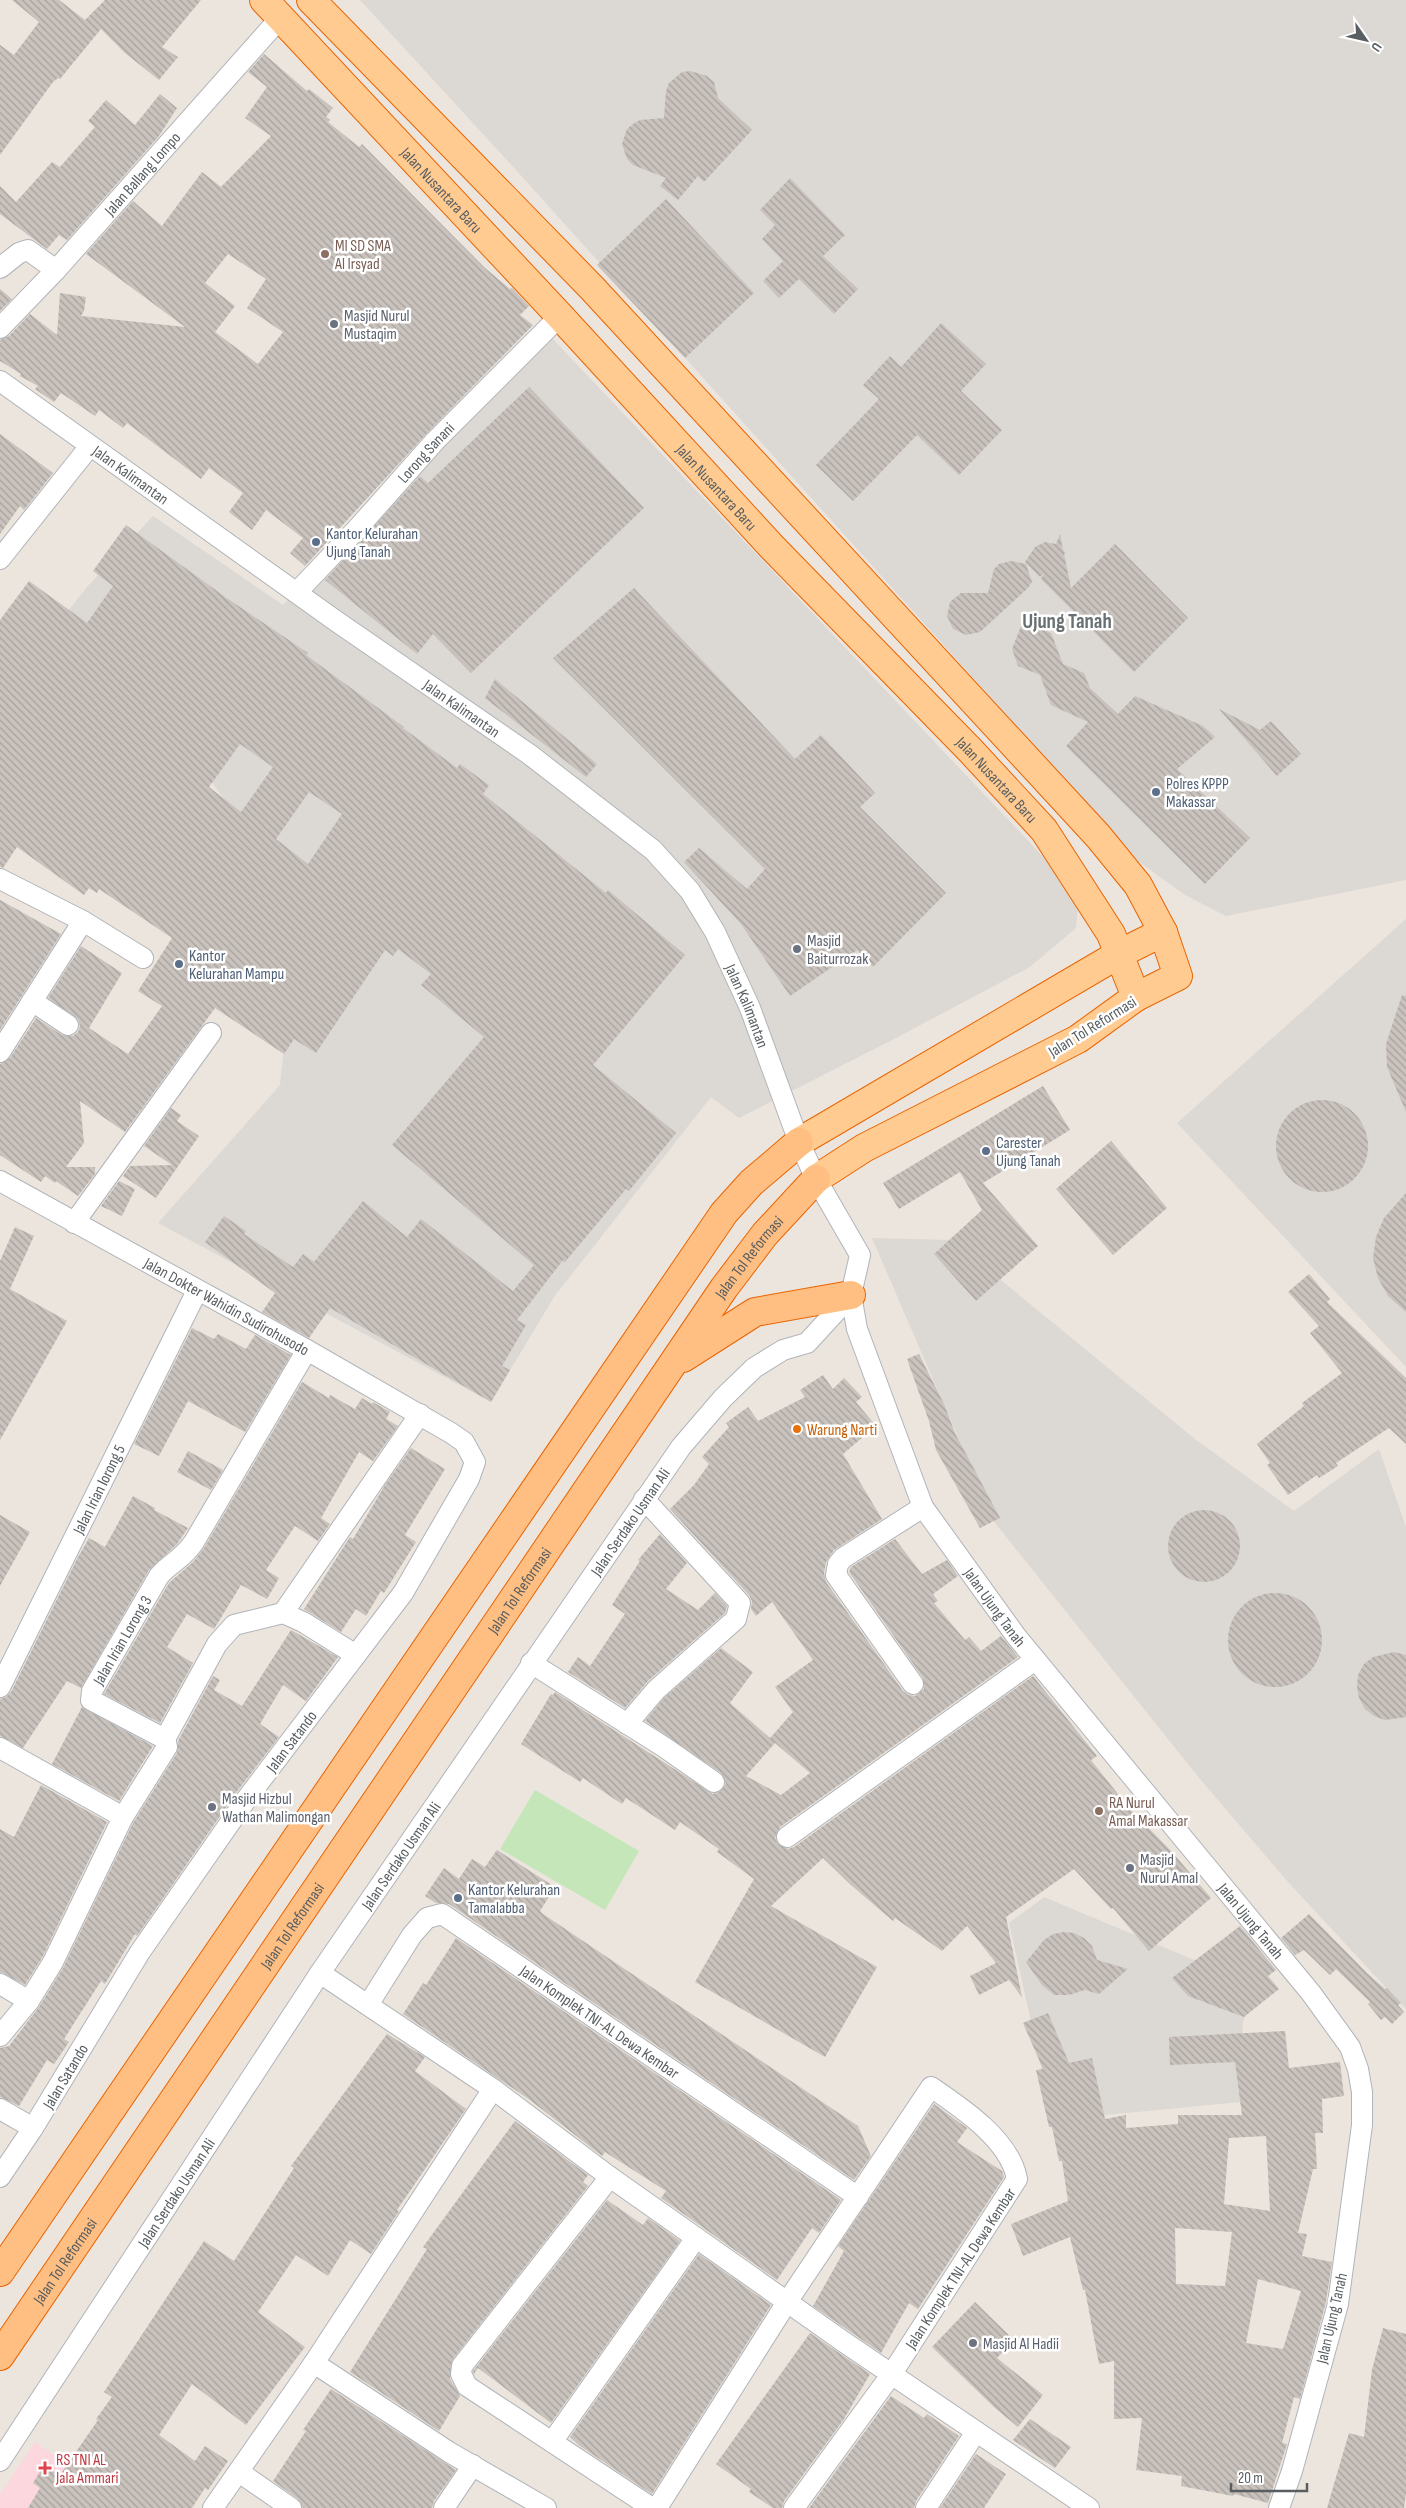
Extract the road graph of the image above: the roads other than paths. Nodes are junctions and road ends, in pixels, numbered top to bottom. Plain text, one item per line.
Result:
1 (311, 0) edge
2 (272, 8) edge
3 (0, 268) edge
4 (56, 270) junction
5 (560, 316) junction
6 (0, 328) edge
7 (0, 381) edge
8 (90, 446) junction
9 (834, 550) junction
10 (0, 559) edge
11 (803, 578) junction
12 (297, 592) junction
13 (0, 879) edge
14 (83, 921) junction
15 (1163, 932) junction
16 (1119, 954) junction
17 (142, 958) dead end
18 (1136, 997) junction
19 (32, 1000) junction
20 (68, 1025) dead end
21 (212, 1033) dead end
22 (0, 1052) edge
23 (799, 1142) junction
24 (816, 1179) junction
25 (0, 1181) edge
26 (74, 1223) junction
27 (197, 1291) junction
28 (851, 1295) junction
29 (307, 1350) junction
30 (672, 1364) junction
31 (420, 1414) junction
32 (451, 1432) joint
33 (644, 1499) junction
34 (923, 1507) junction
35 (283, 1613) junction
36 (356, 1655) junction
37 (1035, 1660) junction
38 (531, 1663) junction
39 (913, 1684) dead end
40 (0, 1687) edge
41 (627, 1724) junction
42 (165, 1739) junction
43 (0, 1748) edge
44 (714, 1782) dead end
45 (123, 1817) junction
46 (787, 1837) dead end
47 (320, 1972) junction
48 (0, 1984) edge
49 (29, 2001) junction
50 (368, 2005) junction
51 (0, 2036) edge
52 (493, 2090) junction
53 (0, 2109) edge
54 (33, 2128) junction
55 (0, 2177) edge
56 (610, 2177) junction
57 (858, 2198) junction
58 (696, 2238) junction
59 (0, 2272) edge
60 (787, 2302) junction
61 (0, 2356) edge
62 (314, 2362) junction
63 (891, 2375) junction
64 (976, 2432) junction
65 (552, 2442) junction
66 (0, 2461) edge
67 (473, 2465) junction
68 (239, 2472) junction
69 (213, 2508) edge
70 (291, 2508) edge
71 (444, 2508) edge
72 (546, 2508) edge
73 (652, 2508) edge
74 (657, 2508) edge
75 (794, 2508) edge
76 (926, 2508) edge
77 (1089, 2508) edge
78 (1279, 2508) edge

1 - 9 highway
2 - 4 street, Jalan Ballang Lompo
2 - 5 highway, Jalan Nusantara Baru
3 - 4 street
4 - 6 street, Jalan Ballang Lompo
5 - 11 highway, Jalan Nusantara Baru
5 - 12 street, Lorong Sanani
7 - 8 street, Jalan Kalimantan
8 - 10 street
8 - 12 street, Jalan Kalimantan
9 - 11 highway
9 - 15 highway
11 - 16 highway, Jalan Nusantara Baru
12 - 23 street, Jalan Kalimantan
13 - 14 street
14 - 17 street
14 - 19 street
15 - 16 highway
15 - 18 highway, Jalan Tol Reformasi
16 - 18 highway, Jalan Nusantara Baru
16 - 23 highway
18 - 24 highway, Jalan Tol Reformasi
19 - 20 street
19 - 22 street
21 - 26 street
23 - 24 street, Jalan Kalimantan
23 - 59 highway
24 - 28 street, Jalan Kalimantan
24 - 30 highway, Jalan Tol Reformasi
25 - 26 street, Jalan Dokter Wahidin Sudirohusodo
26 - 27 street, Jalan Dokter Wahidin Sudirohusodo
27 - 29 street, Jalan Dokter Wahidin Sudirohusodo
27 - 40 street, Jalan Irian lorong 5
28 - 30 highway
28 - 33 street, Jalan Serdako Usman Ali
28 - 34 street, Jalan Ujung Tanah
29 - 31 street, Jalan Dokter Wahidin Sudirohusodo
29 - 42 street, Jalan Irian Lorong 3
30 - 61 highway, Jalan Tol Reformasi
31 - 32 street, Jalan Dokter Wahidin Sudirohusodo
31 - 35 street
32 - 36 street, Jalan Satando
33 - 38 street, Jalan Serdako Usman Ali
33 - 41 street
34 - 37 street, Jalan Ujung Tanah
34 - 39 street
35 - 36 street
35 - 42 street
36 - 54 street, Jalan Satando
37 - 46 street
37 - 78 street, Jalan Ujung Tanah
38 - 41 street
38 - 47 street, Jalan Serdako Usman Ali
41 - 44 street
42 - 45 street
43 - 45 street
45 - 49 street
47 - 50 street
47 - 66 street, Jalan Serdako Usman Ali
48 - 49 street
49 - 51 street
50 - 52 street
50 - 57 street, Jalan Komplek TNI-AL Dewa Kembar
52 - 56 street
52 - 62 street
53 - 54 street
54 - 55 street, Jalan Satando
56 - 58 street
56 - 65 street
57 - 60 street, Jalan Komplek TNI-AL Dewa Kembar
57 - 63 street, Jalan Komplek TNI-AL Dewa Kembar
58 - 60 street
58 - 65 street
60 - 63 street
60 - 74 street, Jalan Komplek TNI-AL Dewa Kembar
62 - 67 street
62 - 68 street
63 - 64 street
63 - 75 street, Jalan Komplek TNI-AL Dewa Kembar
64 - 76 street
64 - 77 street
65 - 73 street
67 - 71 street
67 - 72 street
68 - 69 street
68 - 70 street

